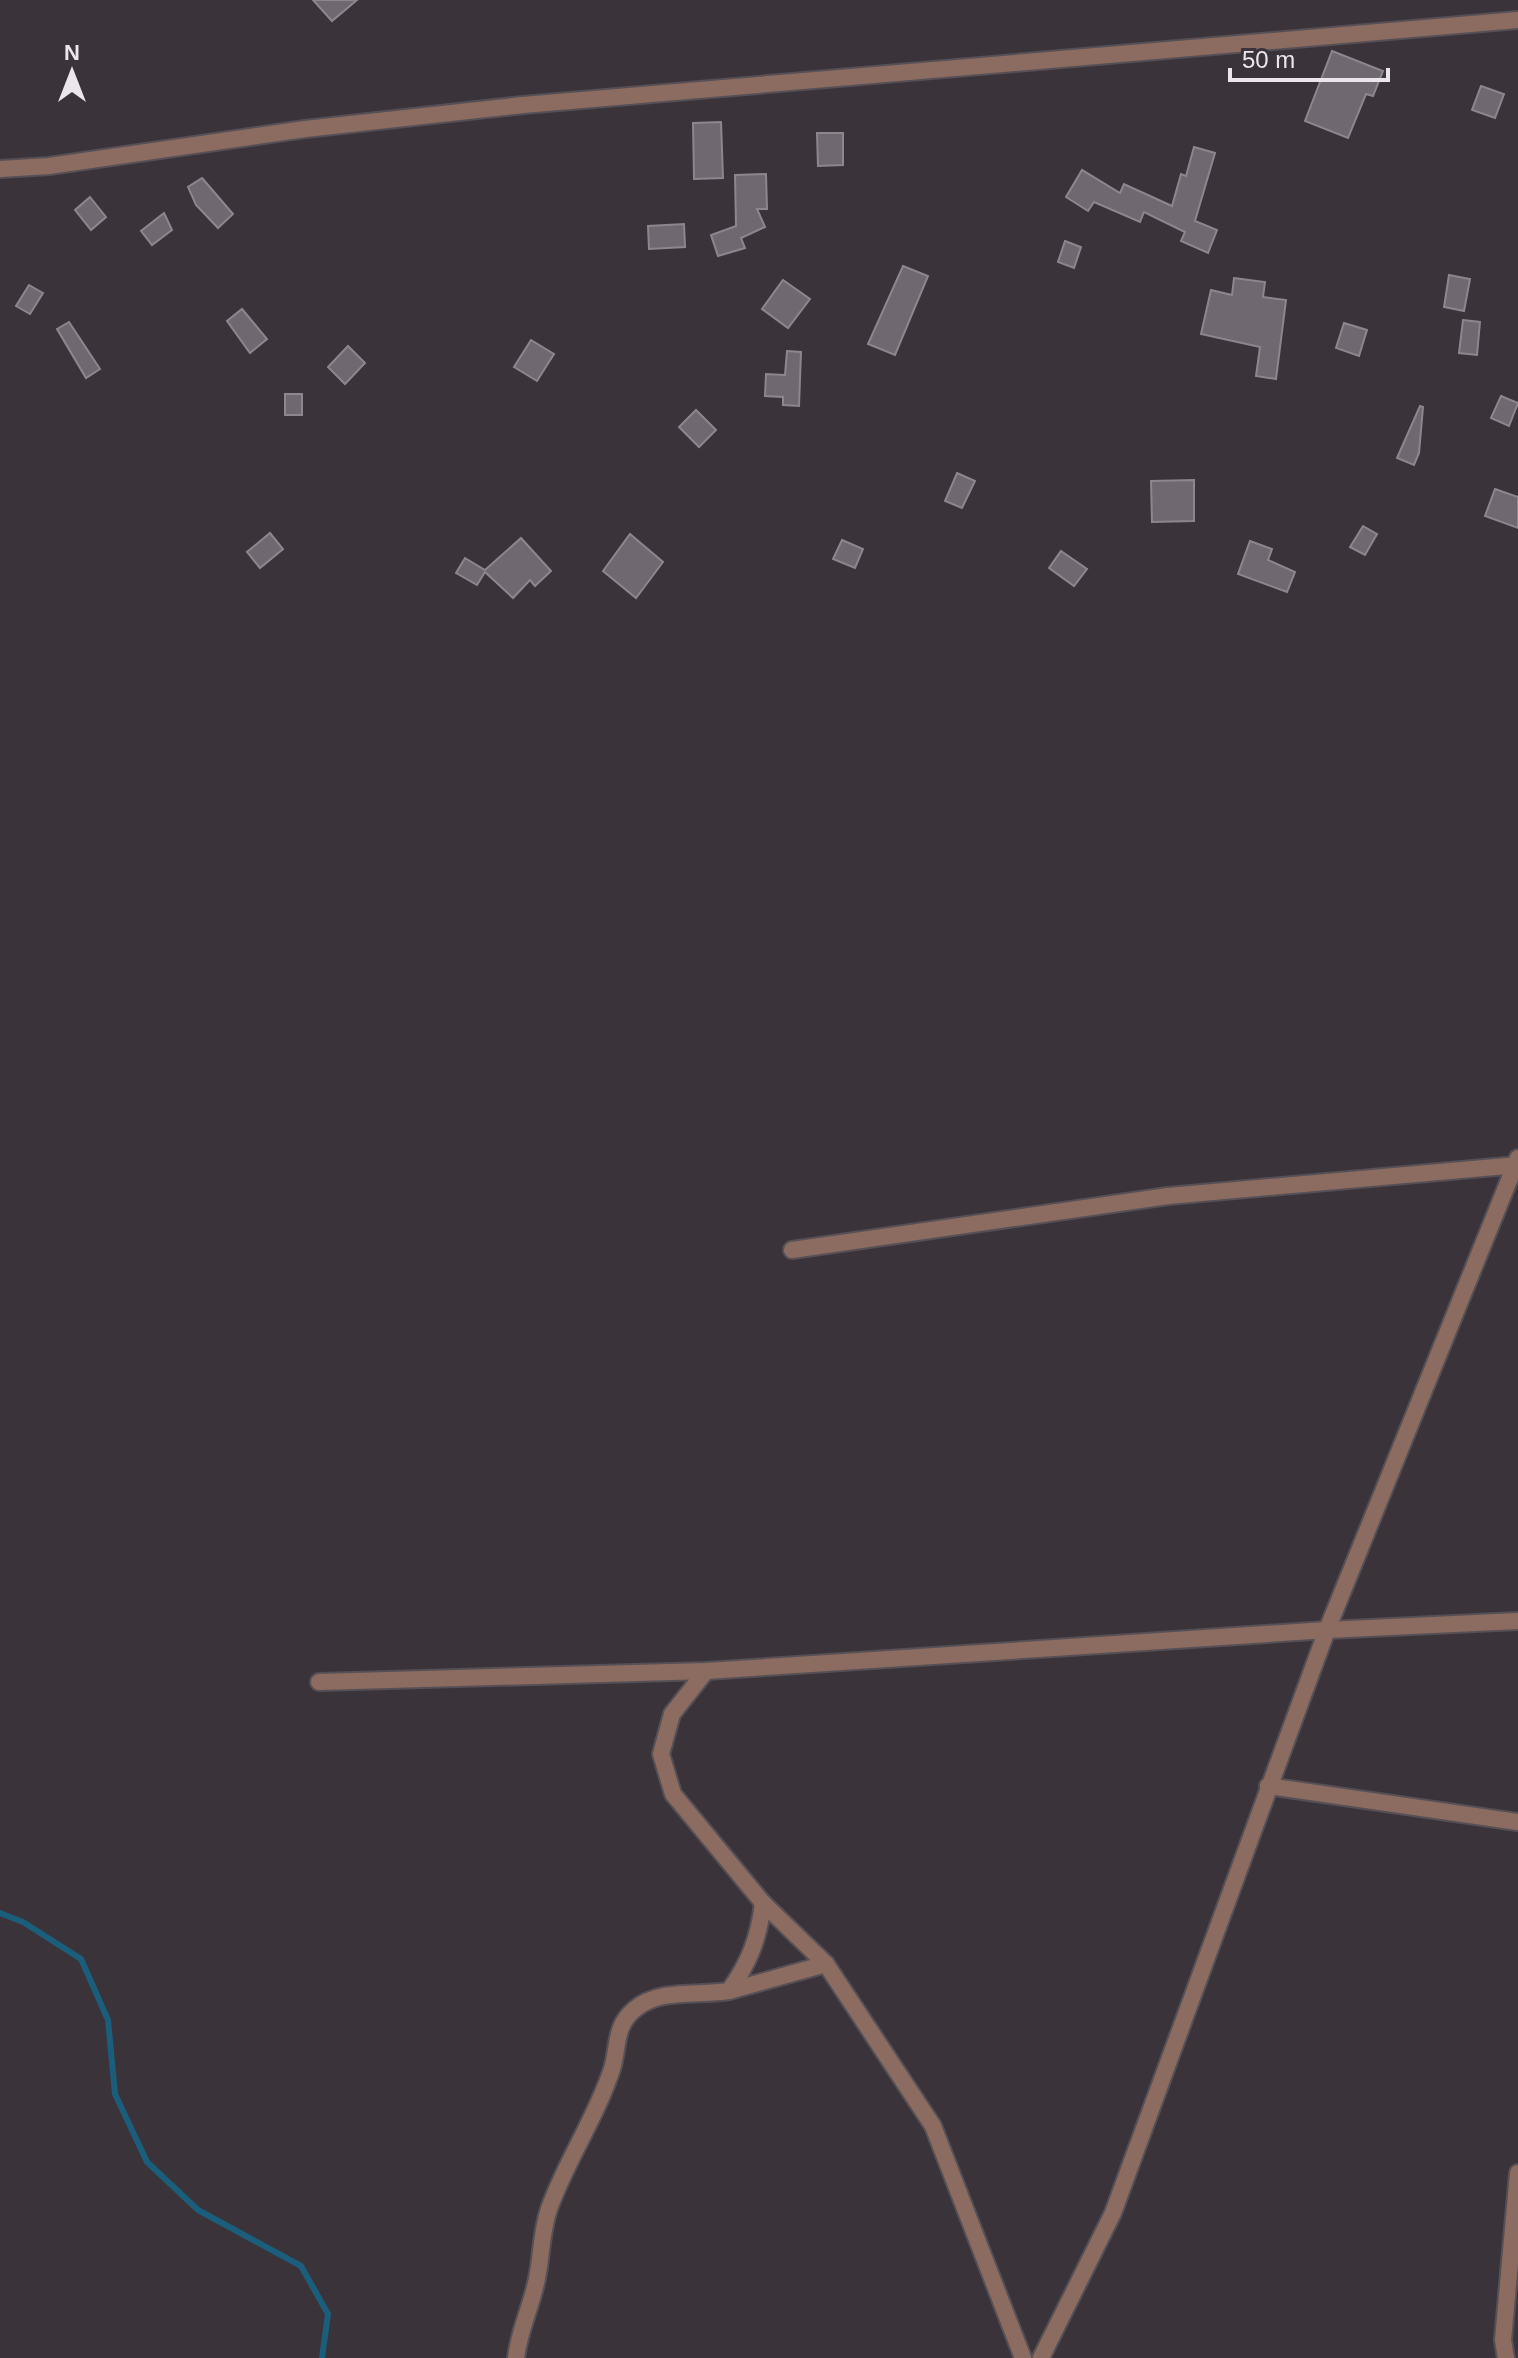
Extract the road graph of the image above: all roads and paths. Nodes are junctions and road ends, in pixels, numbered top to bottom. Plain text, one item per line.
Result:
1 (1518, 20) edge
2 (0, 169) edge
3 (1517, 1162) edge
4 (792, 1250) dead end
5 (1518, 1621) edge
6 (1327, 1630) junction
7 (706, 1671) junction
8 (319, 1682) dead end
9 (1268, 1786) junction
10 (1518, 1822) edge
11 (763, 1903) junction
12 (826, 1964) junction
13 (729, 1991) junction
14 (1518, 2173) edge
15 (516, 2358) edge
16 (1023, 2358) edge
17 (1041, 2358) edge
18 (1506, 2358) edge

1 - 2 street
3 - 4 street
3 - 6 street
5 - 6 street
6 - 7 street
6 - 9 street
7 - 8 street
7 - 11 street
9 - 10 street
9 - 17 street
11 - 12 street
11 - 13 street
12 - 13 street
12 - 16 street
13 - 15 street
14 - 18 street

